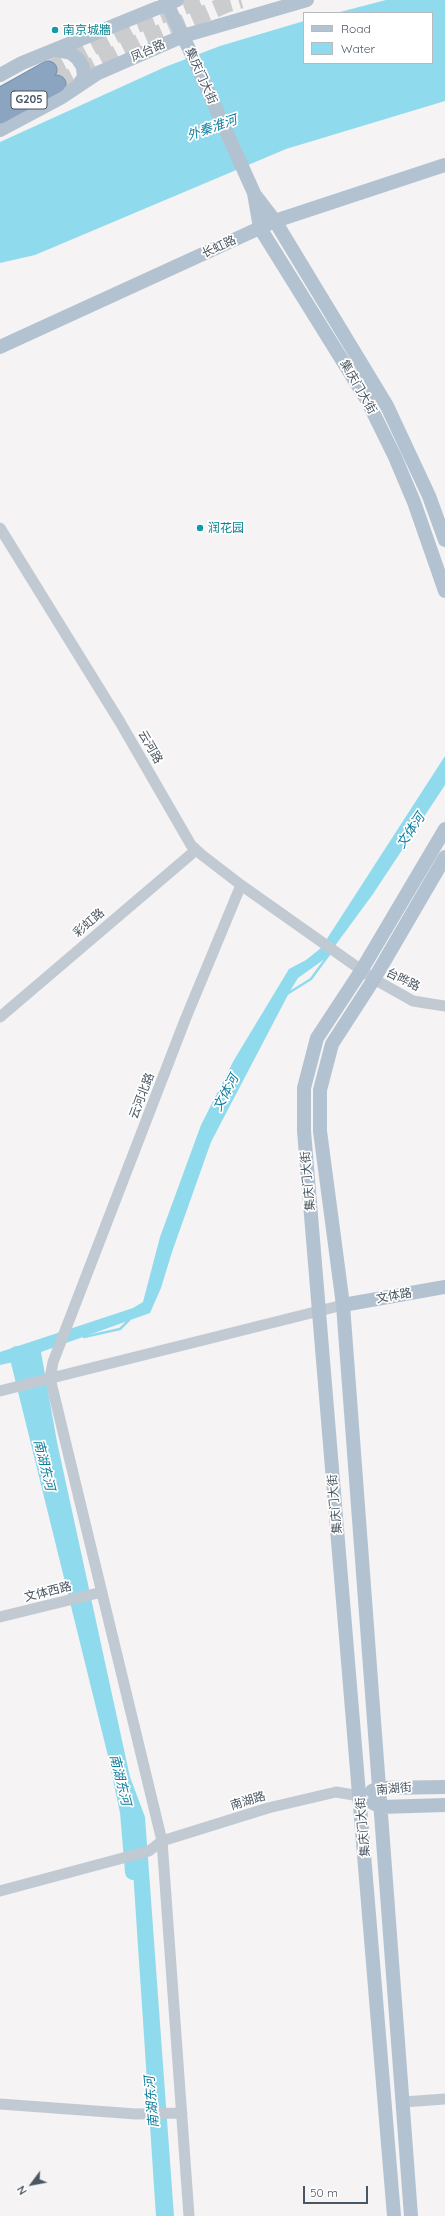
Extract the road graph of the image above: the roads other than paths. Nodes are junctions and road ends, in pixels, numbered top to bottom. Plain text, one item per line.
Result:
1 (308, 0) edge
2 (169, 1) edge
3 (281, 3) edge
4 (183, 36) junction
5 (56, 50) junction
6 (0, 75) edge
7 (78, 86) junction
8 (0, 97) edge
9 (0, 114) edge
10 (0, 130) edge
11 (445, 165) edge
12 (252, 190) junction
13 (275, 221) junction
14 (260, 228) junction
15 (0, 347) edge
16 (0, 528) edge
17 (445, 540) edge
18 (445, 591) edge
19 (445, 829) edge
20 (196, 850) junction
21 (445, 857) edge
22 (241, 885) junction
23 (342, 958) joint
24 (361, 971) junction
25 (374, 979) junction
26 (445, 1006) edge
27 (0, 1017) edge
28 (445, 1287) edge
29 (343, 1305) junction
30 (319, 1311) junction
31 (47, 1379) junction
32 (4, 1390) edge
33 (102, 1592) junction
34 (0, 1618) edge
35 (445, 1787) edge
36 (379, 1788) junction
37 (360, 1796) junction
38 (445, 1805) edge
39 (381, 1807) junction
40 (162, 1841) junction
41 (0, 1891) edge
42 (445, 2099) edge
43 (403, 2102) junction
44 (0, 2104) edge
45 (182, 2113) junction
46 (189, 2216) edge
47 (394, 2216) edge
48 (411, 2216) edge

1 - 3 main road, 凤台路
2 - 4 main road, 集庆门大街
2 - 5 main road
3 - 4 main road, 凤台路
4 - 7 main road, 凤台路
4 - 12 main road, 集庆门大街
5 - 6 main road
5 - 7 main road
7 - 10 main road, 凤台路
8 - 9 highway, G205
11 - 13 main road, 长虹路
12 - 13 main road, 集庆门大街
12 - 14 main road, 集庆门大街
13 - 14 main road, 长虹路
13 - 17 main road, 集庆门大街
14 - 15 main road, 长虹路
14 - 18 main road, 集庆门大街
16 - 20 street, 云河路
19 - 24 main road, 集庆门大街
20 - 22 street, 云河路
20 - 27 street, 彩虹路
21 - 25 main road, 集庆门大街
22 - 23 street, 云河路
22 - 31 street, 云河北路
23 - 24 street, 台晔路
24 - 25 street, 台晔路
24 - 30 main road, 集庆门大街
25 - 26 street, 台晔路
25 - 29 main road, 集庆门大街
28 - 29 main road, 文体路
29 - 30 street
29 - 36 main road, 集庆门大街
30 - 31 street
30 - 37 main road, 集庆门大街
31 - 32 street
31 - 33 street
33 - 34 street, 文体西路
33 - 40 street
35 - 36 main road, 南湖街
36 - 37 main road, 南湖街
36 - 39 main road, 集庆门大街
37 - 39 main road, 南湖街
37 - 40 street, 南湖路
37 - 47 main road, 集庆门大街
38 - 39 main road, 南湖街
39 - 43 main road, 集庆门大街
40 - 41 street, 南湖路
40 - 45 street
42 - 43 street
43 - 48 main road, 集庆门大街
44 - 45 street
45 - 46 street

